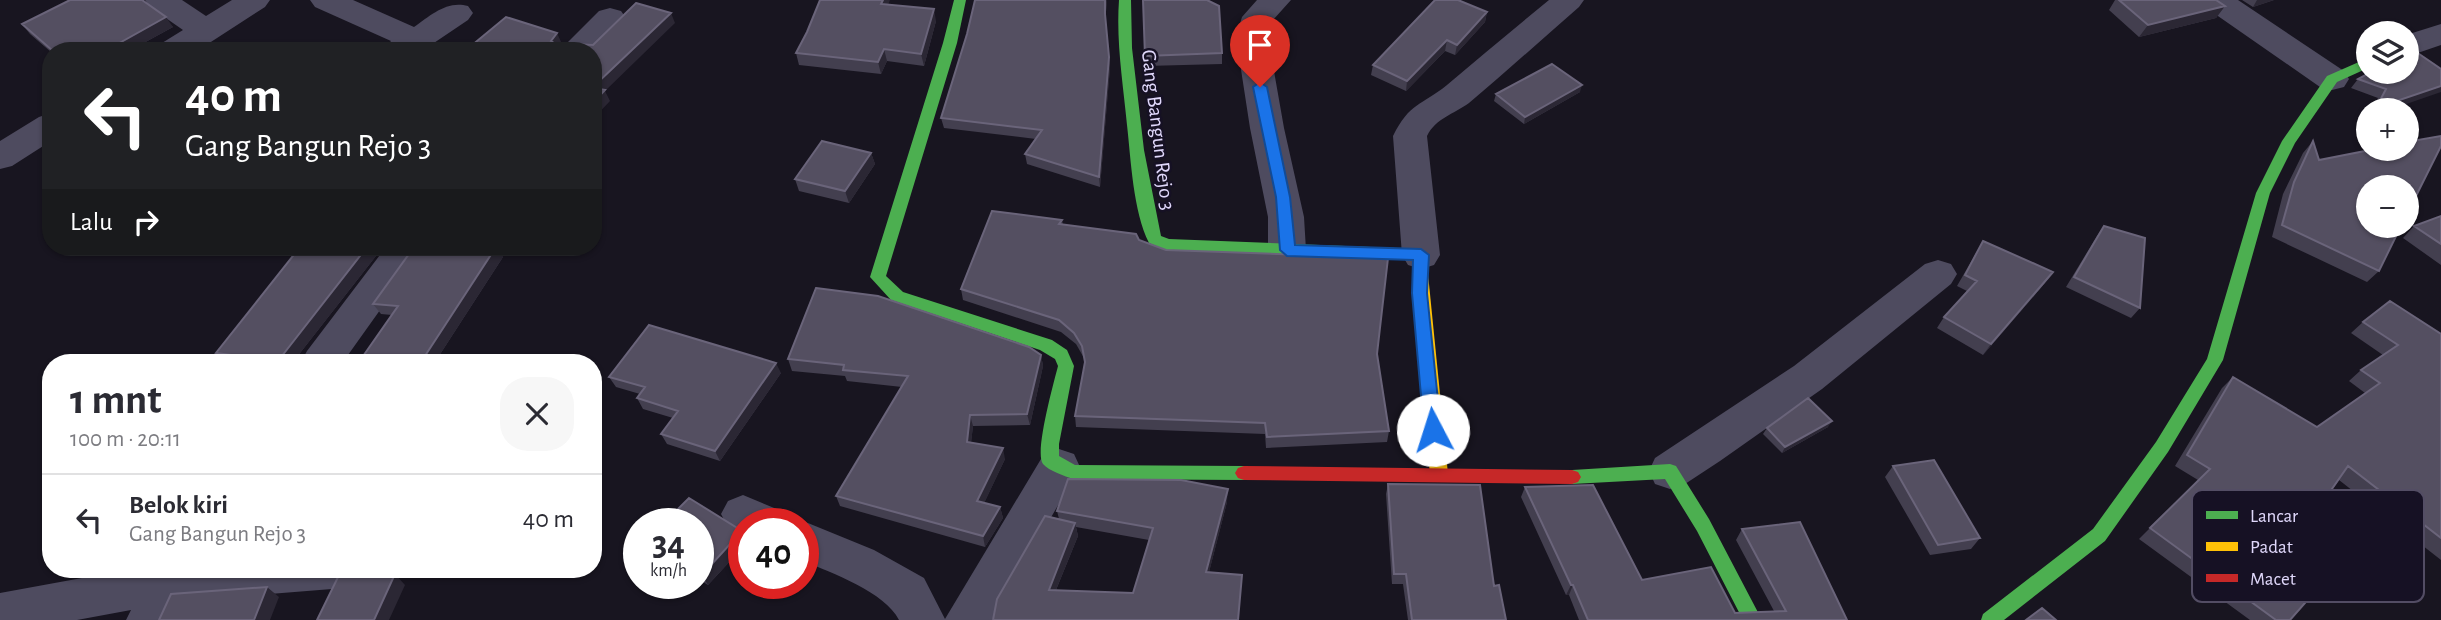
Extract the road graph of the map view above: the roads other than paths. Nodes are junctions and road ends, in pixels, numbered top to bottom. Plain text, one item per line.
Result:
1 (161, 0) edge
2 (254, 0) edge
3 (326, 0) edge
4 (960, 0) edge
5 (1125, 0) edge
6 (1275, 0) edge
7 (1567, 0) edge
8 (2216, 0) edge
9 (457, 13) dead end
10 (610, 18) dead end
11 (206, 31) junction
12 (2441, 34) edge
13 (188, 42) edge
14 (401, 42) edge
15 (414, 42) edge
16 (585, 42) edge
17 (2419, 42) edge
18 (2356, 68) edge
19 (2332, 79) junction
20 (42, 131) edge
21 (0, 157) edge
22 (1287, 250) junction
23 (1421, 255) junction
24 (399, 256) edge
25 (1938, 274) dead end
26 (327, 354) edge
27 (1059, 467) junction
28 (1670, 471) junction
29 (1439, 474) junction
30 (819, 547) edge
31 (260, 578) edge
32 (165, 590) edge
33 (0, 614) edge
34 (922, 620) edge
35 (967, 620) edge
36 (1753, 620) edge
37 (1990, 620) edge

1 - 11 street
2 - 11 street
3 - 14 street
4 - 27 street
5 - 22 street, Gang Bangun Rejo 3
6 - 22 street
7 - 23 street
8 - 19 street
9 - 15 street
10 - 16 street
11 - 13 street
12 - 17 street
18 - 19 street
19 - 37 street
20 - 21 street
22 - 23 street, Gang Bangun Rejo 3
23 - 29 street
24 - 26 street
25 - 28 street
27 - 29 street
27 - 35 street
28 - 29 street
28 - 36 street
30 - 34 street
31 - 32 street
32 - 33 street

